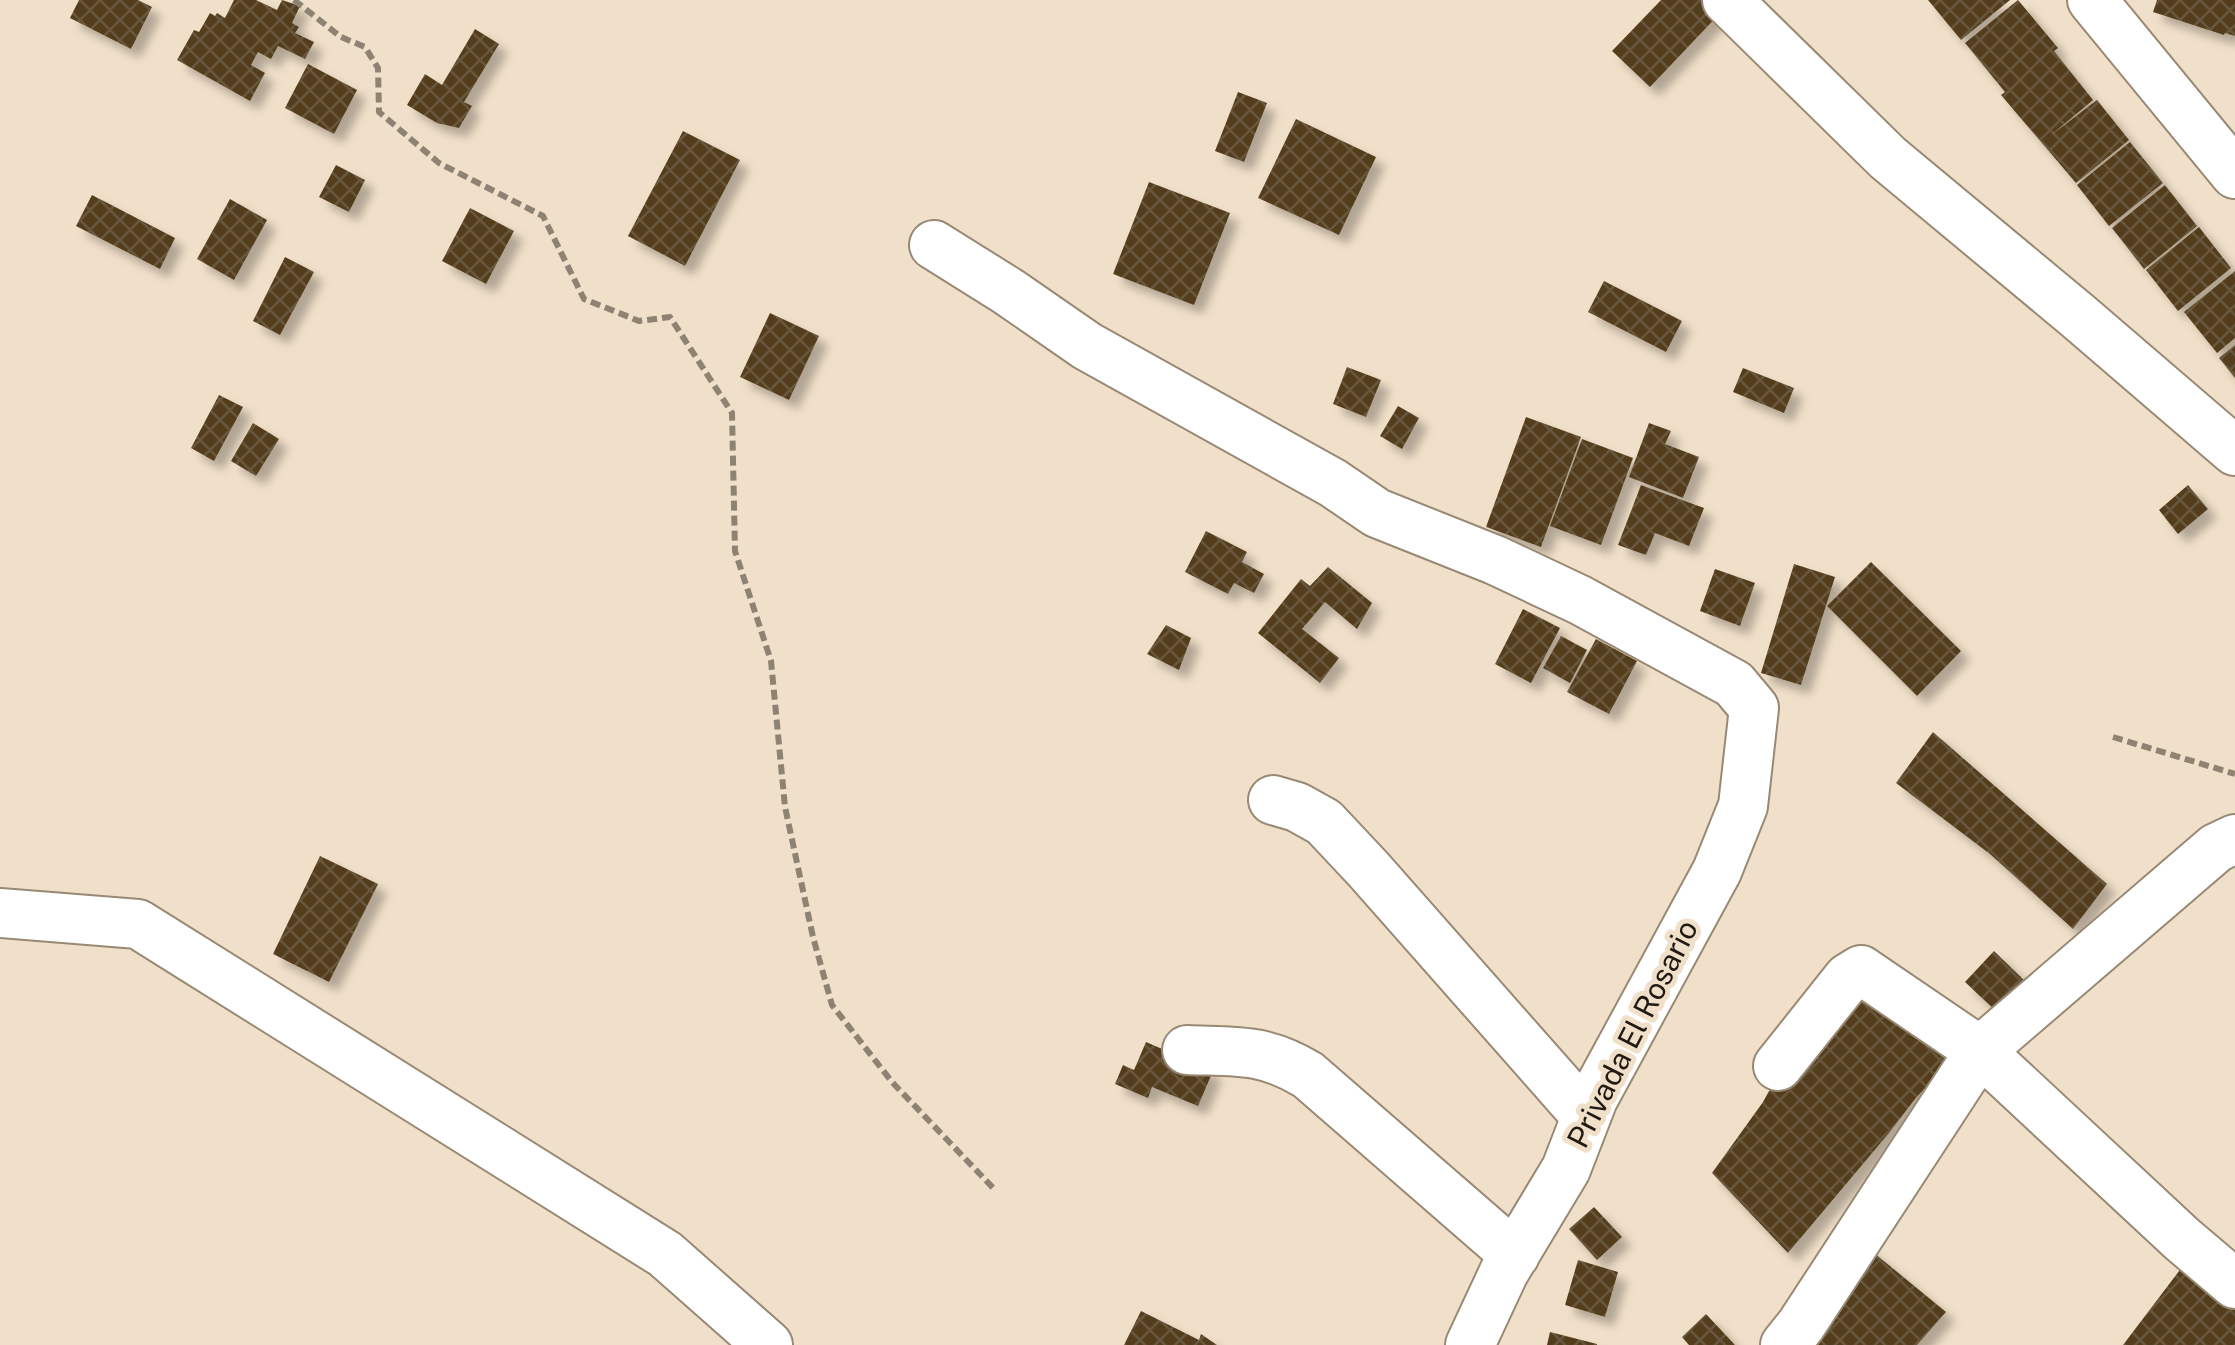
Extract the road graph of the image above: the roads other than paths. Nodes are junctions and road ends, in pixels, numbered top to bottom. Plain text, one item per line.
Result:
1 (1727, 0) edge
2 (2092, 0) edge
3 (2235, 174) edge
4 (934, 246) dead end
5 (2235, 451) edge
6 (1274, 800) dead end
7 (2235, 838) edge
8 (0, 914) edge
9 (1187, 1050) dead end
10 (1980, 1050) junction
11 (1778, 1066) dead end
12 (1586, 1116) junction
13 (1515, 1254) junction
14 (2235, 1284) edge
15 (768, 1345) edge
16 (1470, 1345) edge
17 (1785, 1345) edge

1 - 5 street
2 - 3 street
4 - 12 street, Privada El Rosario
6 - 12 street
7 - 10 street
8 - 15 street
9 - 13 street
10 - 11 street
10 - 14 street
10 - 17 street
12 - 13 street, Privada El Rosario
13 - 16 street, Privada El Rosario

